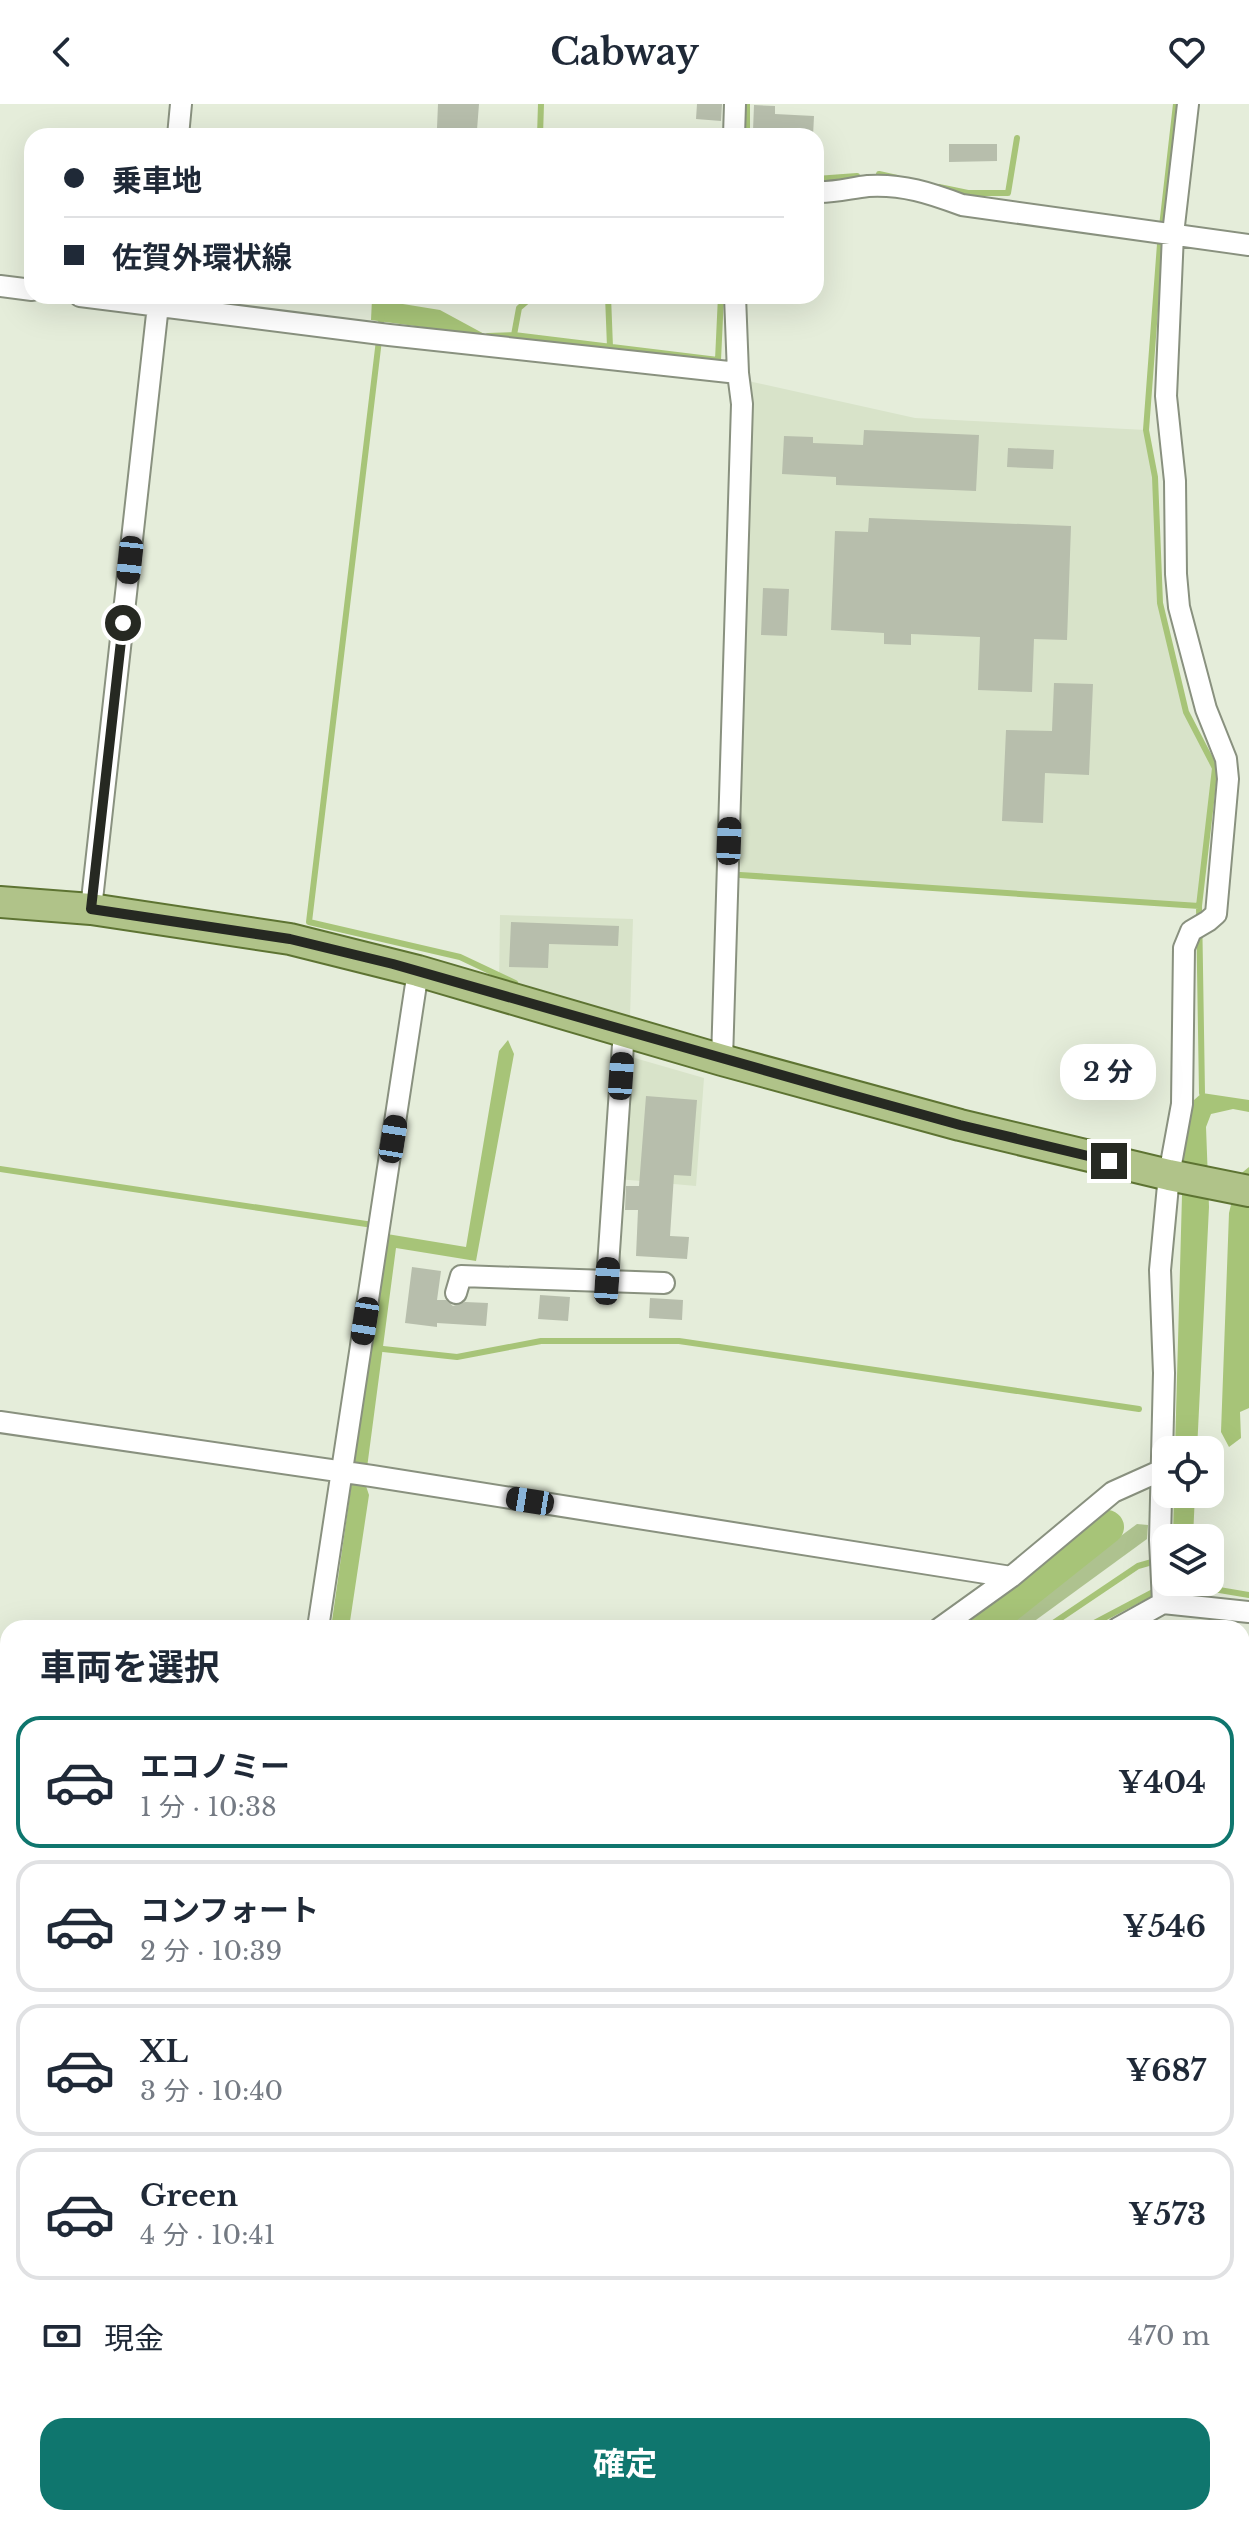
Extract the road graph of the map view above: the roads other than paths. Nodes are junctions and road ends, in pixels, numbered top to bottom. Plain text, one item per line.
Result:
1 (181, 104) edge
2 (735, 104) edge
3 (1188, 104) edge
4 (179, 128) edge
5 (734, 128) edge
6 (824, 193) edge
7 (1173, 234) junction
8 (1249, 245) edge
9 (0, 286) edge
10 (24, 289) edge
11 (158, 304) edge
12 (179, 304) edge
13 (735, 304) edge
14 (738, 373) junction
15 (0, 902) edge
16 (91, 909) junction
17 (418, 971) junction
18 (624, 1030) junction
19 (722, 1060) junction
20 (1169, 1175) junction
21 (1249, 1191) edge
22 (607, 1281) junction
23 (664, 1283) dead end
24 (456, 1293) dead end
25 (0, 1422) edge
26 (1163, 1436) edge
27 (342, 1472) junction
28 (1152, 1474) edge
29 (1161, 1508) edge
30 (1011, 1577) junction
31 (1163, 1603) junction
32 (1249, 1612) edge
33 (319, 1620) edge
34 (951, 1620) edge
35 (1132, 1620) edge

1 - 4 street
2 - 5 street
3 - 7 street
6 - 7 street
7 - 8 street
7 - 20 street
9 - 10 street
11 - 16 street
12 - 14 street
13 - 14 street
14 - 19 street
15 - 16 main road
16 - 17 main road
17 - 18 main road
17 - 27 street
18 - 19 main road
18 - 22 street
19 - 20 main road
20 - 21 main road
20 - 26 street
22 - 23 street
22 - 24 street
25 - 27 street
27 - 30 street
27 - 33 street
28 - 30 street
29 - 31 street
30 - 34 street
31 - 32 street
31 - 35 street

